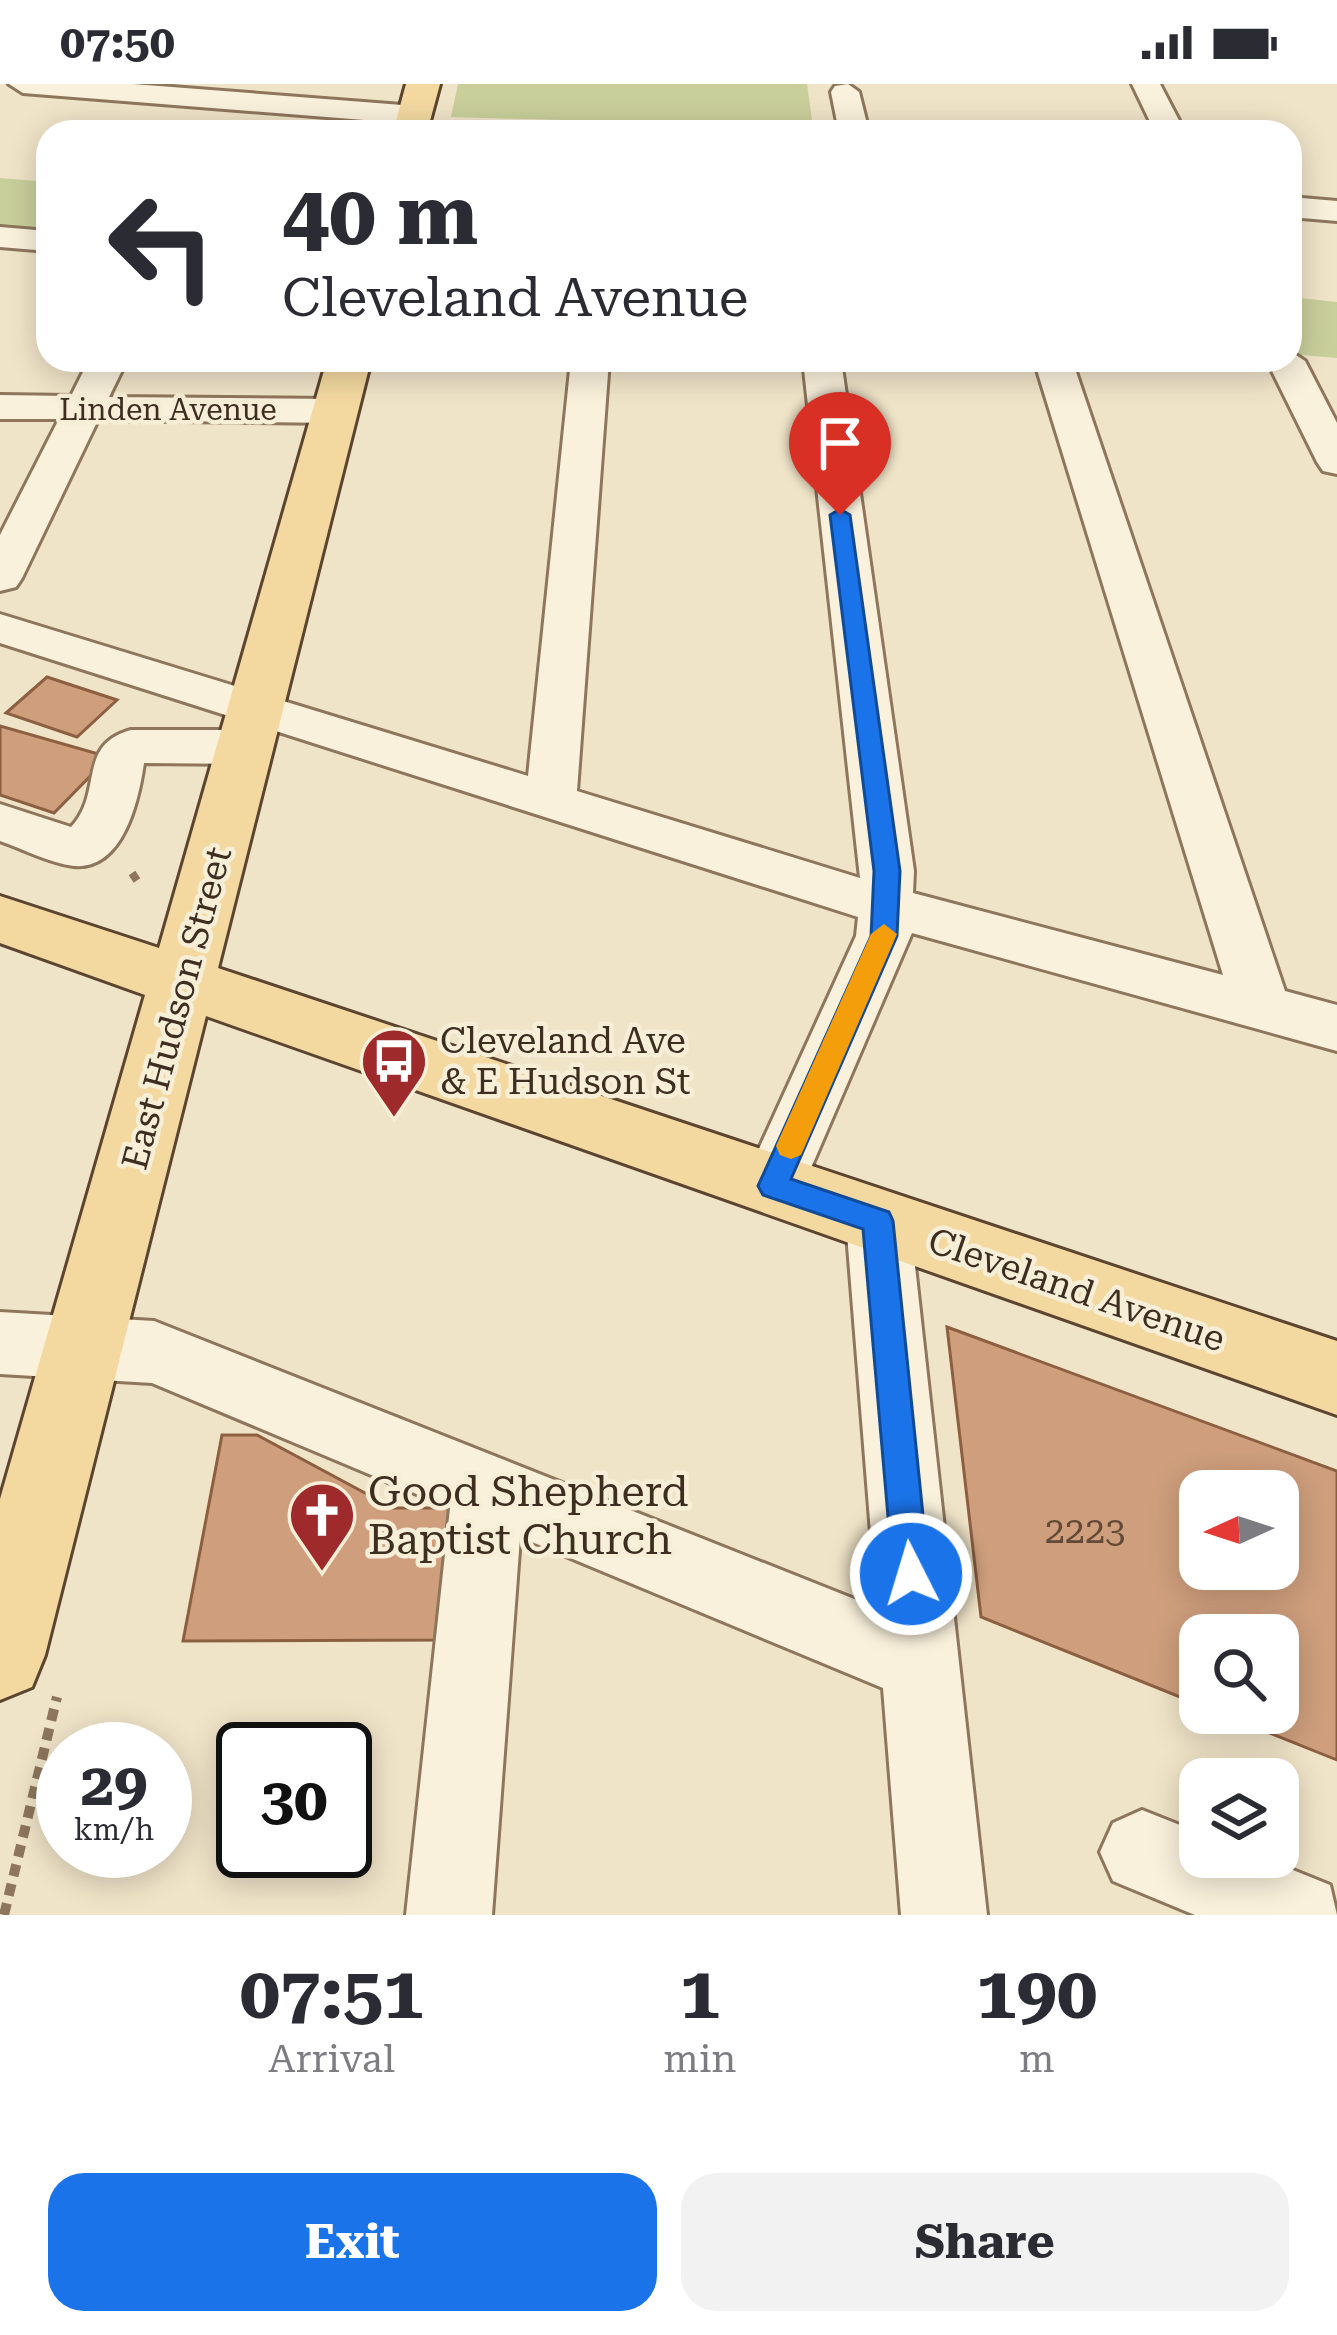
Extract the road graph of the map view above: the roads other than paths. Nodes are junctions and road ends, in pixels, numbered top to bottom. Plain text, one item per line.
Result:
1 (23, 84) edge
2 (1146, 84) edge
3 (845, 92) dead end
4 (222, 93) edge
5 (416, 110) edge
6 (851, 120) edge
7 (1164, 120) edge
8 (1302, 208) edge
9 (1337, 211) edge
10 (0, 237) edge
11 (36, 240) edge
12 (1302, 362) edge
13 (1337, 366) edge
14 (103, 372) edge
15 (589, 372) edge
16 (824, 372) edge
17 (1057, 372) edge
18 (1288, 372) edge
19 (343, 385) edge
20 (0, 407) edge
21 (85, 411) junction
22 (1337, 462) edge
23 (0, 578) edge
24 (0, 628) edge
25 (251, 729) junction
26 (551, 803) junction
27 (0, 822) edge
28 (886, 906) junction
29 (0, 920) edge
30 (183, 983) junction
31 (1262, 1006) junction
32 (1337, 1028) edge
33 (773, 1186) junction
34 (878, 1221) junction
35 (0, 1343) edge
36 (85, 1344) junction
37 (1337, 1378) edge
38 (488, 1490) junction
39 (0, 1655) edge
40 (920, 1664) junction
41 (1142, 1852) dead end
42 (449, 1915) edge
43 (944, 1915) edge
44 (1300, 1915) edge

1 - 4 street
2 - 7 street
3 - 6 street
4 - 5 street
8 - 9 street
10 - 11 street
12 - 13 street
14 - 21 street
15 - 26 street
16 - 28 street
17 - 31 street
18 - 22 street
19 - 21 street, Linden Avenue
19 - 25 main road, East Hudson Street
20 - 21 street, Linden Avenue
21 - 23 street
24 - 25 street
25 - 26 street
25 - 27 street
25 - 30 main road, East Hudson Street
26 - 28 street
28 - 31 street
28 - 33 street
29 - 30 main road, Cleveland Avenue
30 - 33 main road, Cleveland Avenue
30 - 36 main road, East Hudson Street
31 - 32 street
33 - 34 main road, Cleveland Avenue
34 - 37 main road, Cleveland Avenue
34 - 40 street
35 - 36 street
36 - 38 street
36 - 39 main road, East Hudson Street
38 - 40 street
38 - 42 street
40 - 43 street
41 - 44 street

